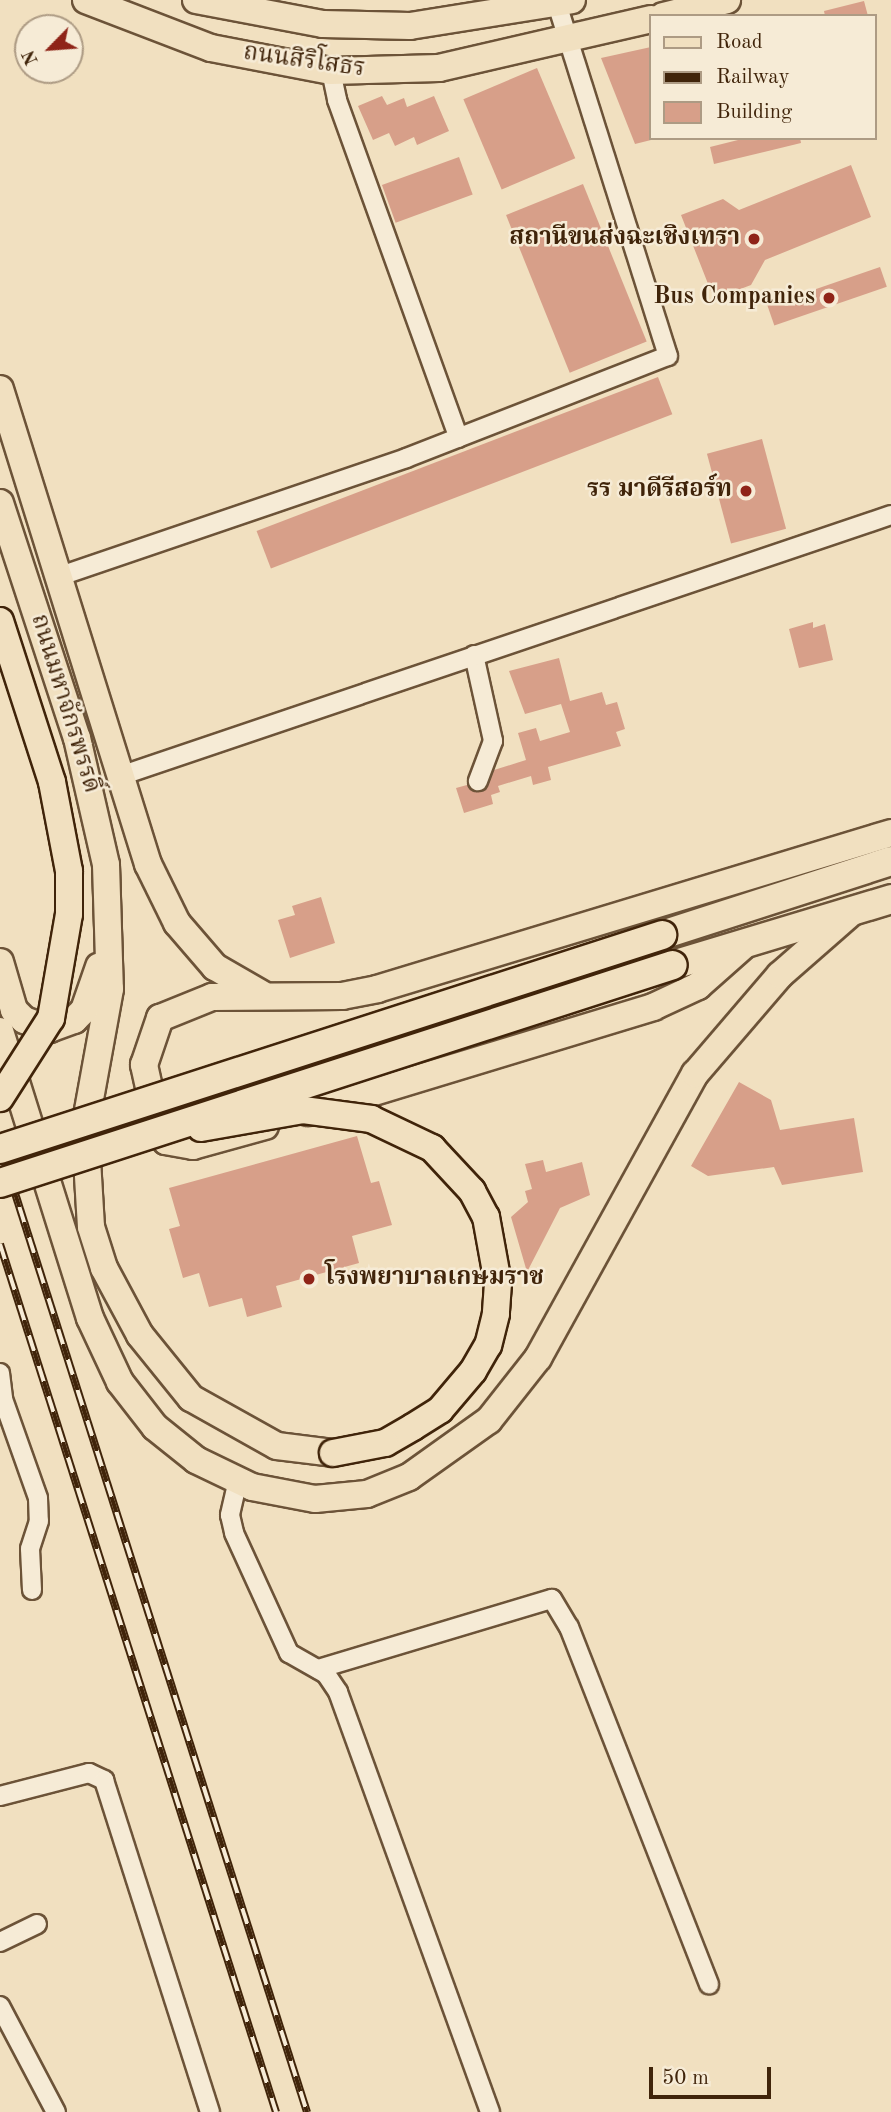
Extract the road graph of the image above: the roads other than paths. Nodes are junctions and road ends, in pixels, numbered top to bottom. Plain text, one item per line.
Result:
1 (86, 0) edge
2 (196, 0) edge
3 (727, 0) edge
4 (565, 2) edge
5 (671, 14) edge
6 (650, 19) edge
7 (565, 40) junction
8 (331, 71) junction
9 (0, 389) edge
10 (459, 438) junction
11 (0, 503) edge
12 (891, 515) edge
13 (57, 577) junction
14 (0, 621) edge
15 (474, 655) junction
16 (120, 776) junction
17 (478, 780) dead end
18 (891, 833) edge
19 (891, 861) edge
20 (891, 899) edge
21 (111, 910) junction
22 (853, 911) junction
23 (743, 946) junction
24 (0, 962) edge
25 (262, 994) junction
26 (0, 1031) edge
27 (0, 1098) edge
28 (138, 1140) junction
29 (0, 1149) edge
30 (0, 1183) edge
31 (0, 1373) edge
32 (238, 1480) junction
33 (32, 1590) dead end
34 (318, 1669) junction
35 (0, 1796) edge
36 (37, 1924) dead end
37 (0, 1942) edge
38 (709, 1985) dead end
39 (0, 2006) edge
40 (5, 2028) edge
41 (56, 2112) edge
42 (210, 2112) edge
43 (490, 2112) edge

1 - 8 main road, ถนนสิริโสธร
2 - 4 main road, ถนนสิริโสธร
3 - 5 main road
4 - 7 street
6 - 7 main road, ถนนสิริโสธร
7 - 8 main road, ถนนสิริโสธร
7 - 10 street
8 - 10 street
9 - 13 main road
10 - 13 street
11 - 21 main road, ถนนมหาจักรพรรดิ์
12 - 15 street
13 - 16 main road
14 - 27 main road, bridge
15 - 16 street
15 - 17 street
16 - 25 main road
18 - 25 main road
19 - 29 highway, bridge
20 - 22 highway
21 - 24 main road
21 - 28 main road, bridge
22 - 23 highway
22 - 32 main road
23 - 25 main road
23 - 28 highway, bridge
26 - 32 main road
28 - 30 highway, bridge
31 - 33 street
32 - 34 street
34 - 38 street
34 - 43 street
35 - 42 street
36 - 37 street
39 - 40 street
40 - 41 street

